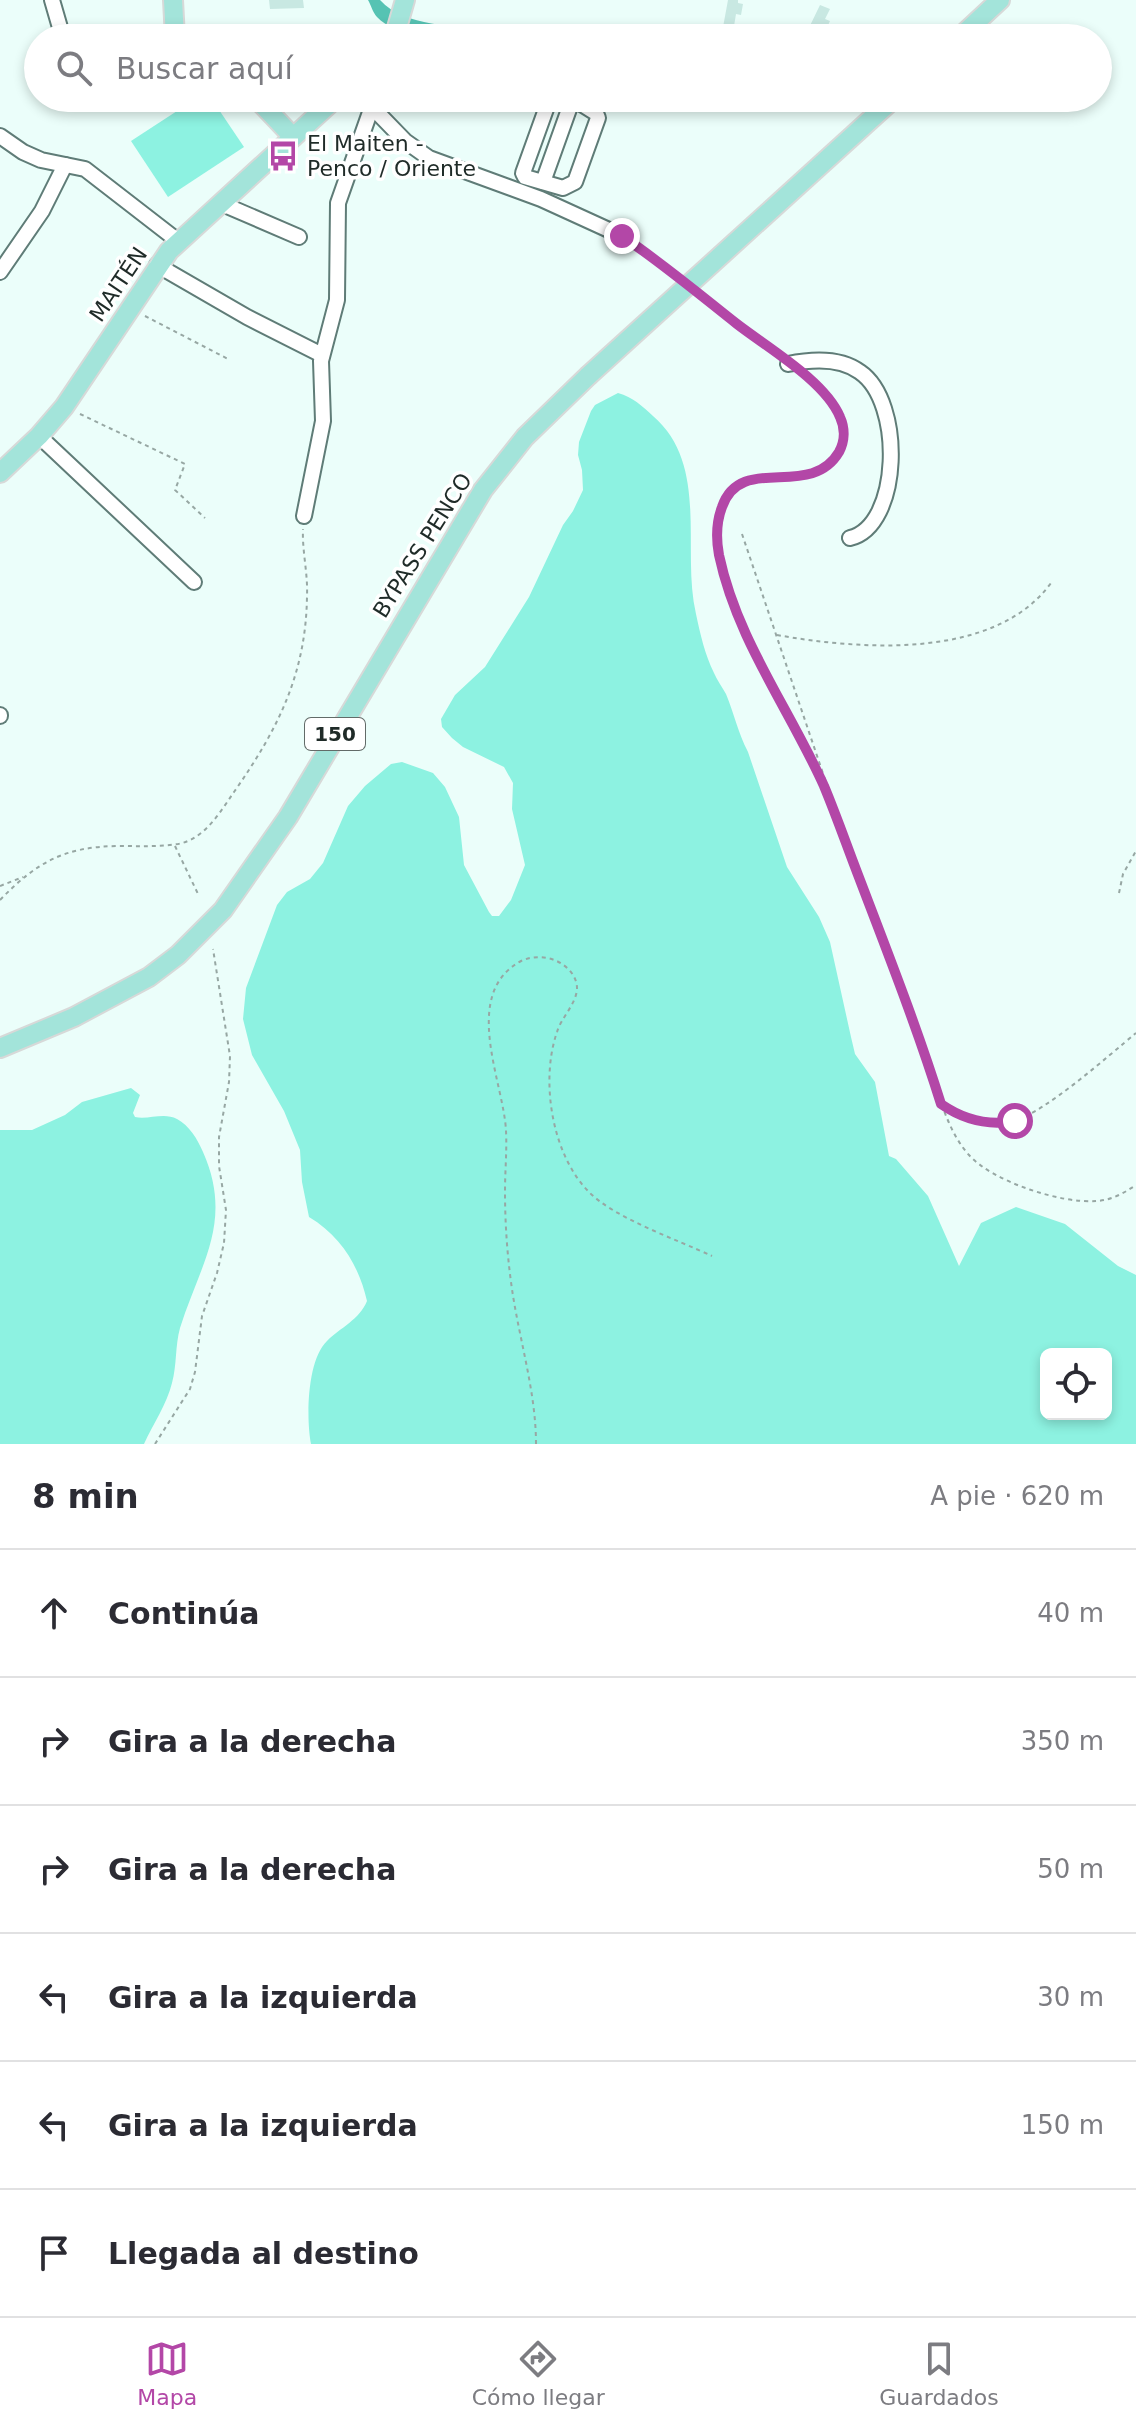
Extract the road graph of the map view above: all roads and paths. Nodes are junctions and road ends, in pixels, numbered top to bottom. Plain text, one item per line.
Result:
1 (52, 0) edge
2 (173, 0) edge
3 (1000, 0) edge
4 (59, 24) edge
5 (174, 24) edge
6 (974, 24) edge
7 (269, 112) edge
8 (321, 112) edge
9 (370, 112) edge
10 (382, 112) edge
11 (545, 112) edge
12 (568, 112) edge
13 (594, 112) edge
14 (880, 112) edge
15 (0, 136) edge
16 (293, 137) junction
17 (65, 165) junction
18 (543, 182) junction
19 (220, 203) junction
20 (622, 236) joint
21 (299, 237) dead end
22 (178, 241) junction
23 (157, 265) junction
24 (0, 272) edge
25 (676, 273) dead end
26 (700, 293) dead end
27 (130, 308) junction
28 (322, 355) junction
29 (230, 360) dead end
30 (788, 364) junction
31 (64, 407) junction
32 (39, 436) junction
33 (0, 473) edge
34 (304, 516) joint
35 (205, 518) dead end
36 (742, 534) dead end
37 (850, 538) dead end
38 (194, 582) dead end
39 (1051, 583) dead end
40 (776, 635) junction
41 (839, 822) junction
42 (174, 845) junction
43 (1136, 851) edge
44 (24, 877) junction
45 (0, 886) edge
46 (1119, 893) dead end
47 (199, 896) dead end
48 (0, 900) edge
49 (213, 949) dead end
50 (1136, 1033) edge
51 (31, 1035) junction
52 (0, 1041) edge
53 (0, 1048) edge
54 (941, 1104) junction
55 (1136, 1185) edge
56 (712, 1256) dead end
57 (155, 1444) edge
58 (536, 1444) edge

1 - 4 street
2 - 5 main road
3 - 6 main road
7 - 16 main road
8 - 16 main road, MAITÉN
9 - 28 street
10 - 20 street
11 - 18 street
12 - 18 street
13 - 18 street
14 - 51 main road, BYPASS PENCO / 150, bridge
15 - 17 street
16 - 19 main road, MAITÉN
17 - 22 street
17 - 24 street
19 - 21 street
19 - 22 main road, MAITÉN
20 - 25 path
22 - 23 main road, MAITÉN
23 - 27 main road, MAITÉN
23 - 28 street
26 - 30 path
27 - 29 path
27 - 31 main road, MAITÉN
28 - 34 street
30 - 37 street
30 - 41 path
31 - 32 main road, MAITÉN
31 - 35 path
32 - 33 main road, MAITÉN
32 - 38 street
34 - 42 path
36 - 40 path
39 - 40 path
40 - 41 path
41 - 54 path
42 - 44 path
42 - 47 path
43 - 46 path
44 - 45 path
44 - 48 path
49 - 57 path
50 - 54 path
51 - 52 main road, BYPASS PENCO / 150
51 - 53 main road, BYPASS PENCO / 150
54 - 55 path
56 - 58 path

